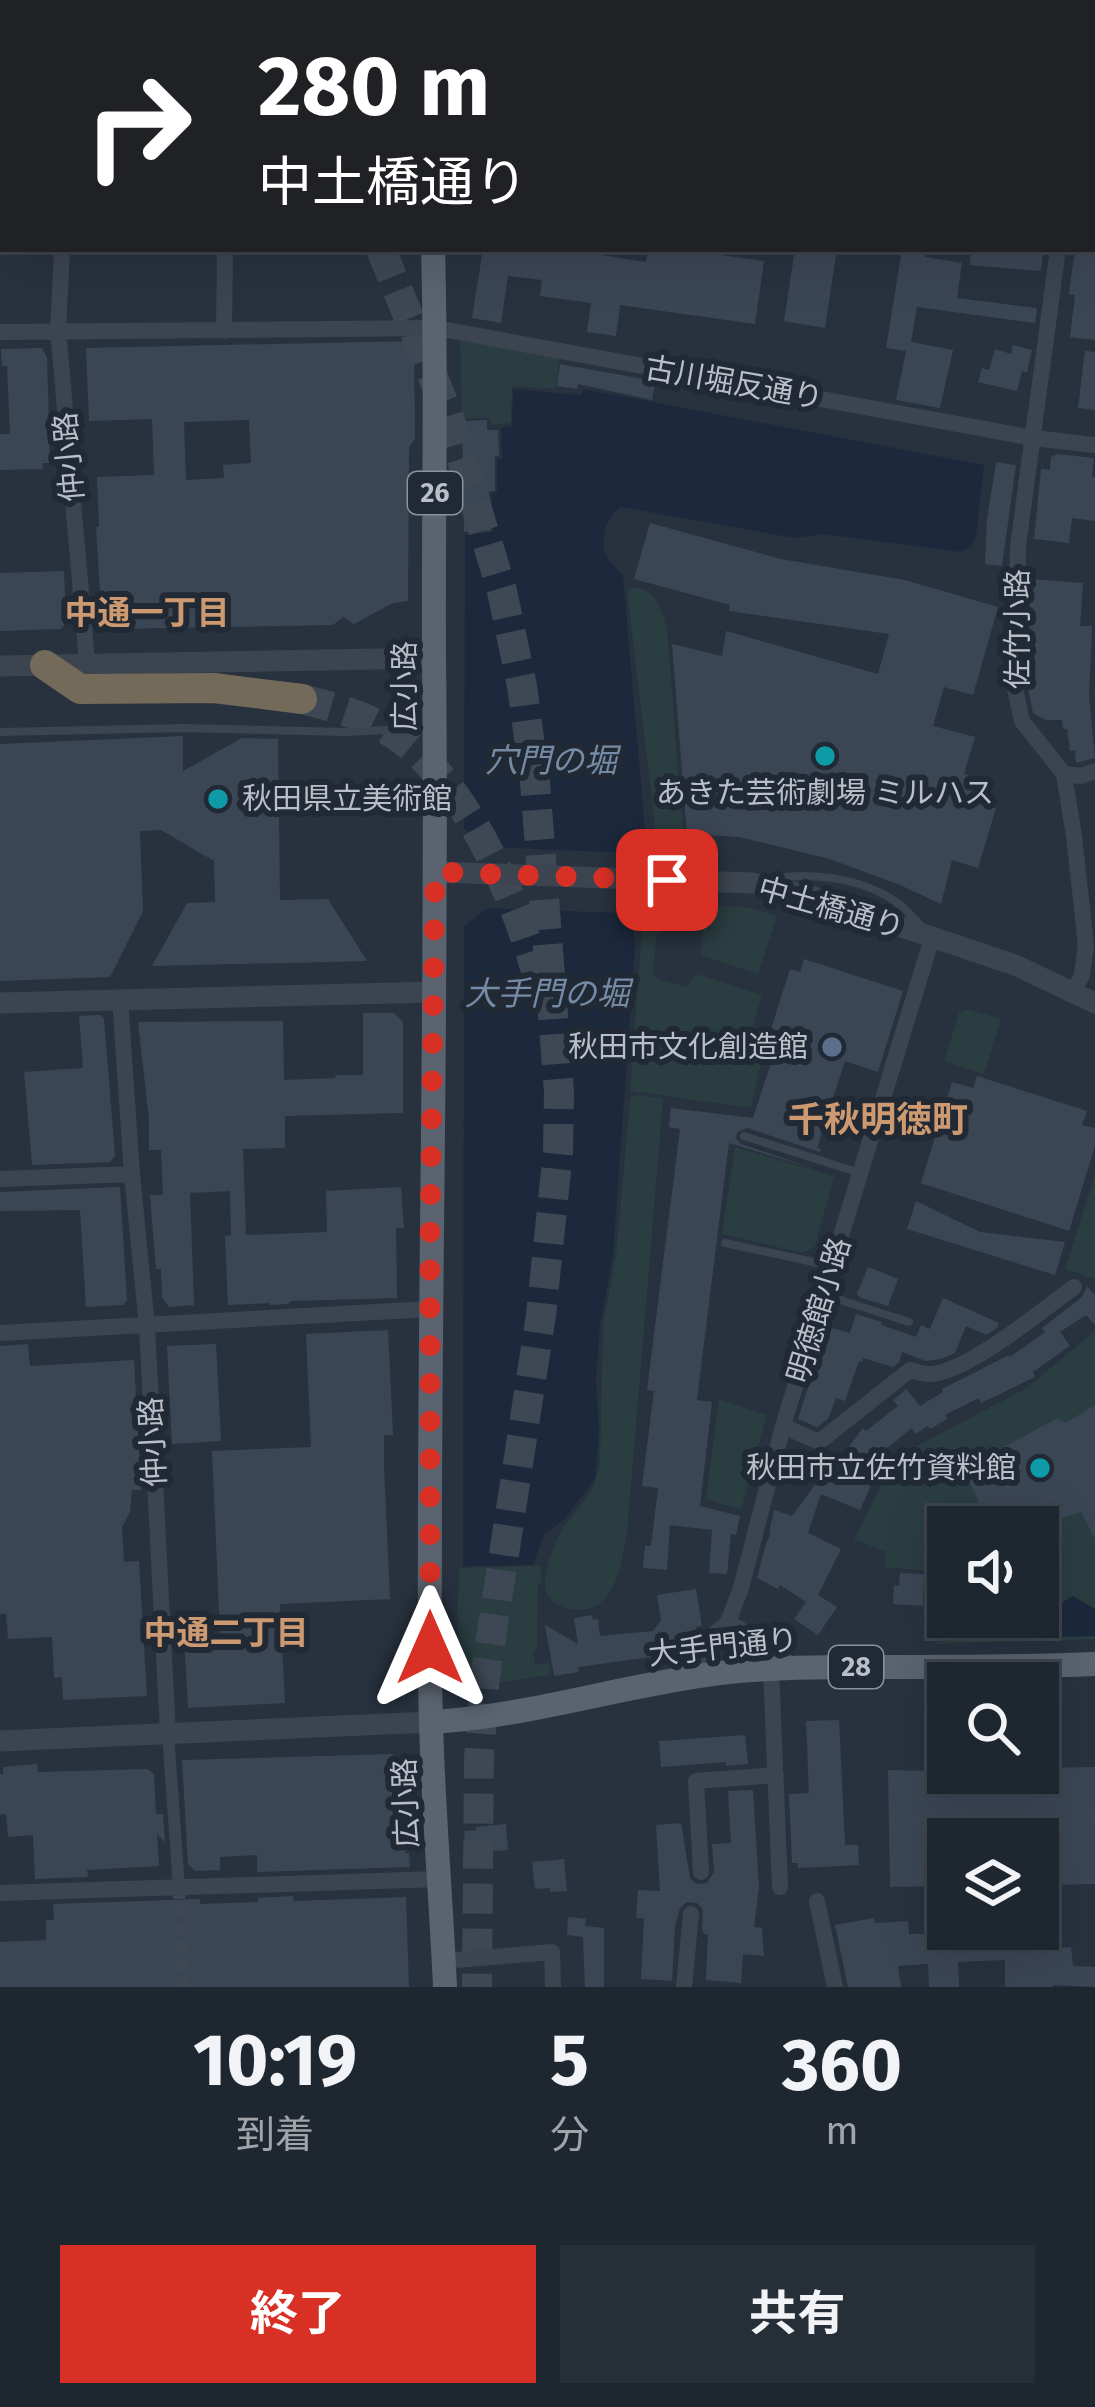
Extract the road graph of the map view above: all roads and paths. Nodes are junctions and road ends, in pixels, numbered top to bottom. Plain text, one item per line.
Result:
1 (62, 252) edge
2 (225, 252) edge
3 (433, 252) edge
4 (1058, 252) edge
5 (436, 328) junction
6 (58, 330) junction
7 (224, 331) junction
8 (0, 332) edge
9 (1033, 438) junction
10 (1095, 445) edge
11 (434, 658) junction
12 (44, 665) joint
13 (0, 666) edge
14 (88, 677) junction
15 (302, 699) tunnel mouth
16 (435, 727) junction
17 (0, 732) edge
18 (1095, 771) edge
19 (1064, 774) junction
20 (435, 872) junction
21 (932, 938) junction
22 (435, 992) junction
23 (1072, 992) junction
24 (120, 999) junction
25 (0, 1003) edge
26 (1095, 1003) edge
27 (744, 1136) dead end
28 (862, 1173) junction
29 (132, 1174) junction
30 (0, 1179) edge
31 (725, 1243) dead end
32 (833, 1266) junction
33 (1074, 1287) dead end
34 (824, 1295) junction
35 (430, 1309) junction
36 (909, 1322) dead end
37 (147, 1326) junction
38 (0, 1333) edge
39 (783, 1426) junction
40 (728, 1622) junction
41 (1095, 1664) edge
42 (781, 1668) junction
43 (703, 1676) junction
44 (432, 1722) junction
45 (168, 1734) junction
46 (0, 1741) edge
47 (776, 1775) junction
48 (701, 1872) dead end
49 (439, 1880) junction
50 (179, 1887) junction
51 (780, 1887) dead end
52 (0, 1893) edge
53 (817, 1901) dead end
54 (691, 1914) dead end
55 (444, 1960) junction
56 (445, 1987) edge
57 (553, 1987) edge
58 (684, 1987) edge
59 (836, 1987) edge

1 - 6 street, 仲小路
2 - 7 street
3 - 5 main road, 広小路 / 26
4 - 9 street, 佐竹小路
5 - 7 street, 古川堀反通り
5 - 9 street, 古川堀反通り
5 - 11 main road, 広小路 / 26
6 - 7 street, 古川堀反通り
6 - 8 street, 古川堀反通り
6 - 14 street, 仲小路
9 - 10 street, 古川堀反通り
9 - 19 street, 佐竹小路
11 - 14 street
11 - 16 main road, 広小路 / 26
12 - 13 street
12 - 14 highway
14 - 15 highway
16 - 17 lane
16 - 20 main road, 広小路 / 26
18 - 19 street
19 - 23 street, 佐竹小路
20 - 21 street, 中土橋通り
20 - 22 main road, 広小路 / 26
21 - 23 street, 中土橋通り
21 - 28 street, 明徳館小路
22 - 24 street
22 - 35 main road, 広小路 / 26
23 - 26 street, 中土橋通り
24 - 25 street
24 - 29 street, 仲小路
27 - 28 lane
28 - 32 street, 明徳館小路
29 - 30 street
29 - 37 street, 仲小路
31 - 32 lane
32 - 34 street, 明徳館小路
33 - 39 street
34 - 36 lane
34 - 39 street, 明徳館小路
35 - 37 street
35 - 44 main road, 広小路 / 26
37 - 38 street
37 - 45 street, 仲小路
39 - 40 street, 明徳館小路
40 - 42 street
40 - 43 street, 明徳館小路
41 - 42 main road, 大手門通り / 28
42 - 43 main road, 大手門通り / 28
42 - 47 street
43 - 44 main road, 大手門通り / 28
44 - 45 street
44 - 49 main road, 広小路 / 26
45 - 46 street
45 - 50 street, 仲小路
47 - 48 street
47 - 51 street
49 - 50 street
49 - 55 main road, 広小路 / 26
50 - 52 street
53 - 59 street
54 - 58 street
55 - 56 main road, 広小路 / 26
55 - 57 street

